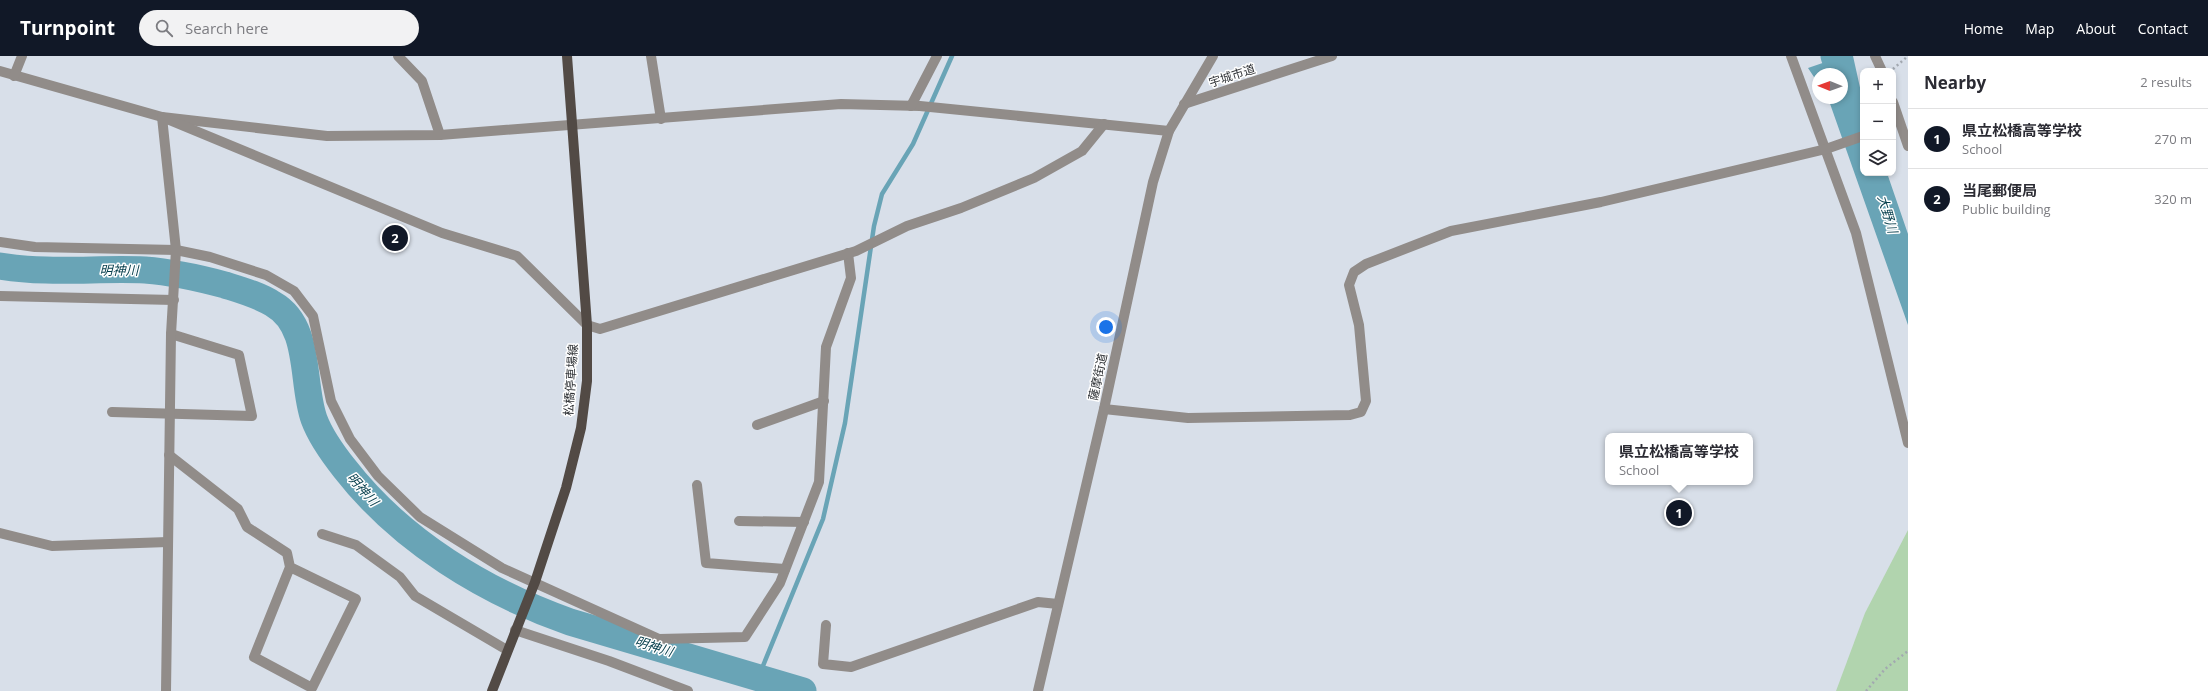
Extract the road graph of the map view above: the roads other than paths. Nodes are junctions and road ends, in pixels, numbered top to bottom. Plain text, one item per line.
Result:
1 (22, 56) edge
2 (398, 56) edge
3 (567, 56) edge
4 (651, 56) edge
5 (938, 56) edge
6 (1214, 56) edge
7 (1332, 56) edge
8 (1791, 56) edge
9 (1875, 56) edge
10 (1881, 68) edge
11 (0, 71) edge
12 (14, 76) junction
13 (1184, 104) junction
14 (916, 106) junction
15 (162, 116) junction
16 (661, 119) junction
17 (1896, 122) edge
18 (1104, 124) junction
19 (573, 126) junction
20 (1169, 131) junction
21 (440, 135) junction
22 (1860, 137) edge
23 (1908, 146) edge
24 (1830, 148) junction
25 (0, 242) edge
26 (176, 252) junction
27 (852, 252) junction
28 (0, 296) edge
29 (174, 300) junction
30 (587, 325) junction
31 (171, 334) junction
32 (824, 401) junction
33 (1104, 409) junction
34 (112, 412) dead end
35 (170, 414) junction
36 (757, 426) dead end
37 (1908, 443) edge
38 (169, 455) junction
39 (697, 484) dead end
40 (739, 521) dead end
41 (804, 522) junction
42 (0, 533) edge
43 (322, 534) dead end
44 (168, 542) junction
45 (290, 568) junction
46 (786, 569) junction
47 (532, 586) junction
48 (1058, 604) junction
49 (826, 625) dead end
50 (515, 630) junction
51 (507, 650) junction
52 (313, 690) edge
53 (166, 691) edge
54 (492, 691) edge
55 (688, 691) edge
56 (1038, 691) edge

1 - 12 street
2 - 21 street
3 - 19 main road, 松橋停車場線
4 - 16 street
5 - 14 street
6 - 13 street, 薩摩街道
7 - 13 street, 宇城市道
8 - 24 street
9 - 10 street
11 - 12 street
12 - 15 street
13 - 20 street, 薩摩街道
14 - 16 street
14 - 18 street
15 - 21 street
15 - 26 street
15 - 30 street
16 - 19 street
17 - 23 street
18 - 20 street
18 - 27 street
19 - 21 street
19 - 30 main road, 松橋停車場線
20 - 33 street, 薩摩街道
22 - 24 street
24 - 33 street
24 - 37 street
25 - 26 street
26 - 29 street
26 - 47 street
27 - 30 street
27 - 32 street
28 - 29 street
29 - 31 street
30 - 47 main road, 松橋停車場線
31 - 35 street
31 - 35 street
32 - 36 street
32 - 41 street
33 - 48 street, 薩摩街道
34 - 35 street
35 - 38 street
38 - 44 street
38 - 45 street
39 - 46 street
40 - 41 street
41 - 46 street
42 - 44 street
43 - 51 street
44 - 53 street
45 - 52 street
45 - 52 street
46 - 47 street
47 - 50 main road, 松橋停車場線
48 - 49 street
48 - 56 street, 薩摩街道
50 - 51 main road, 松橋停車場線
50 - 55 street
51 - 54 main road, 松橋停車場線

